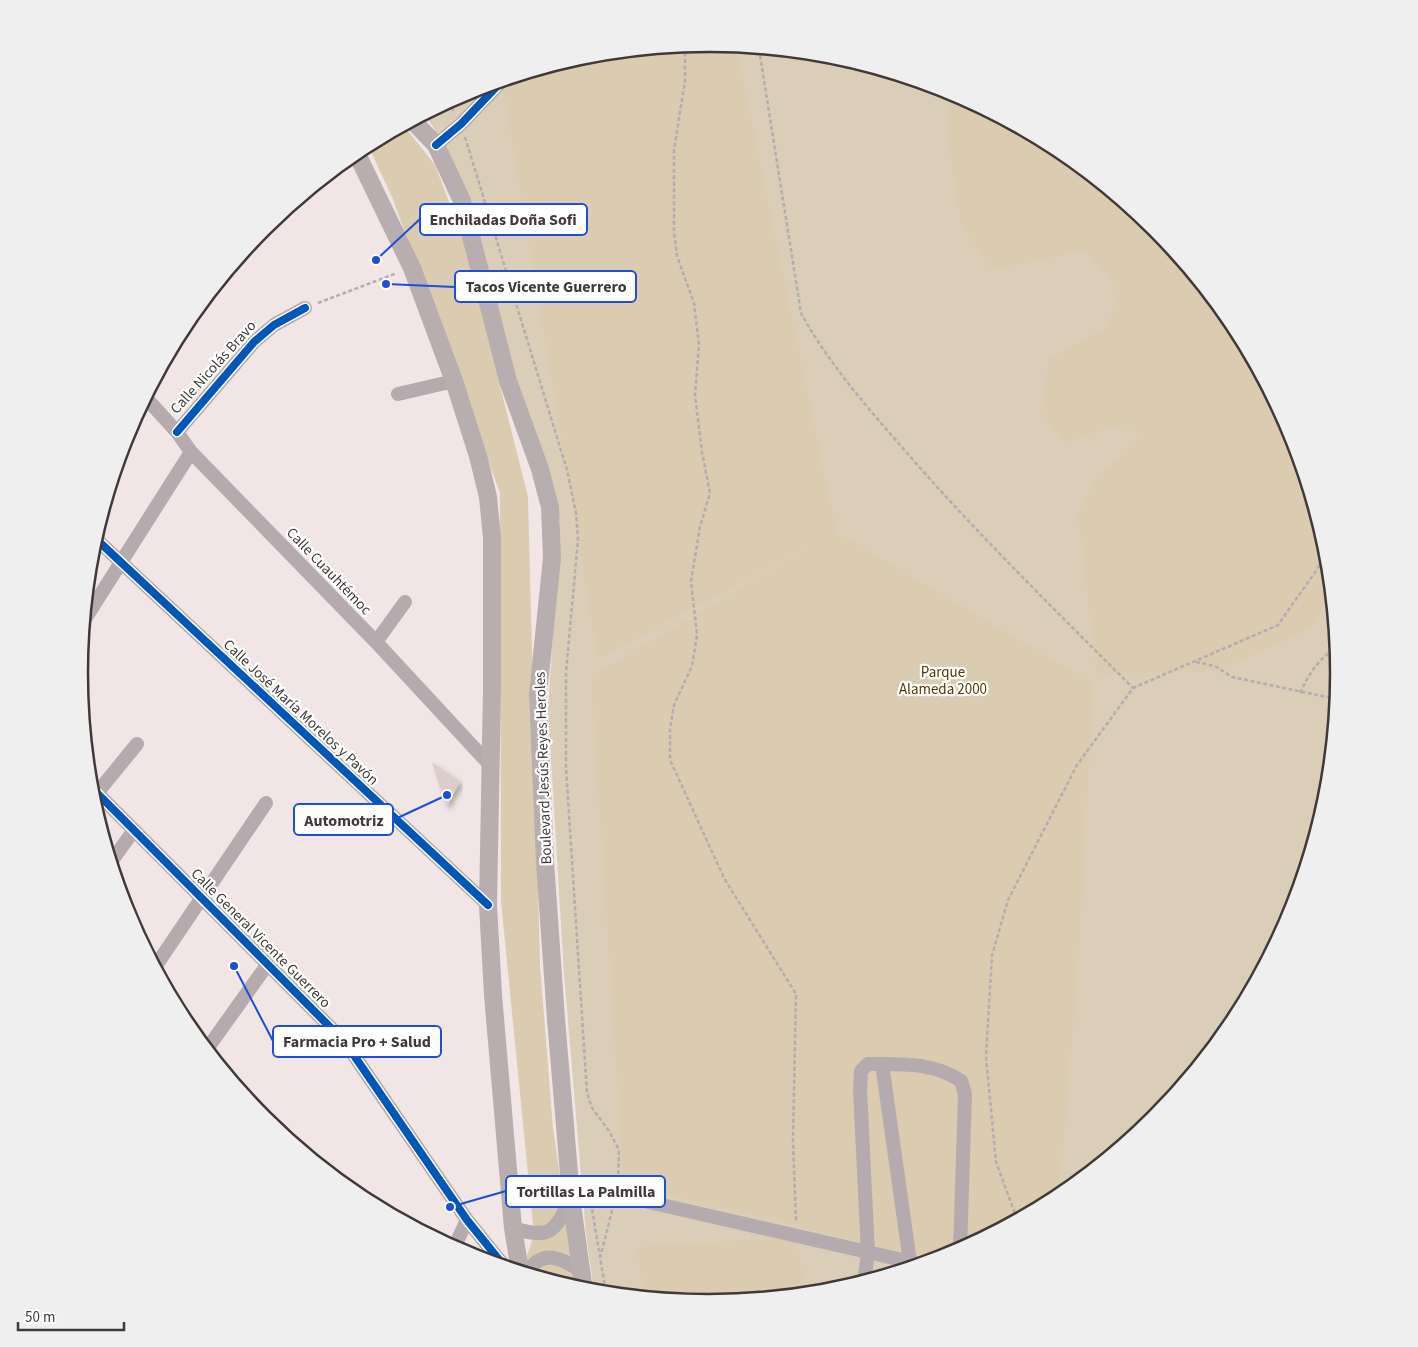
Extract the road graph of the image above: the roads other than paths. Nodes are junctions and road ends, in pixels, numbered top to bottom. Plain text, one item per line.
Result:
1 (492, 92) edge
2 (418, 126) edge
3 (436, 145) junction
4 (360, 160) edge
5 (305, 308) road end
6 (454, 381) junction
7 (398, 394) dead end
8 (150, 403) edge
9 (177, 432) junction
10 (190, 452) junction
11 (102, 545) edge
12 (120, 563) junction
13 (405, 602) dead end
14 (91, 609) edge
15 (376, 642) junction
16 (137, 744) dead end
17 (491, 766) junction
18 (98, 785) edge
19 (100, 795) edge
20 (266, 803) dead end
21 (134, 830) junction
22 (116, 856) edge
23 (202, 898) junction
24 (488, 905) junction
25 (159, 961) edge
26 (267, 965) junction
27 (210, 1043) edge
28 (882, 1064) junction
29 (570, 1190) junction
30 (467, 1220) junction
31 (513, 1228) junction
32 (457, 1241) edge
33 (960, 1241) edge
34 (868, 1254) junction
35 (498, 1258) edge
36 (914, 1260) edge
37 (909, 1262) edge
38 (519, 1265) edge
39 (531, 1268) edge
40 (581, 1271) junction
41 (865, 1274) edge
42 (583, 1282) edge

1 - 3 street
2 - 3 main road, Boulevard Jesús Reyes Heroles
3 - 29 main road, Boulevard Jesús Reyes Heroles
4 - 6 main road
5 - 9 street, Calle Nicolás Bravo
6 - 7 street
6 - 17 main road
8 - 9 street, Calle Cuauhtémoc
9 - 10 street, Calle Cuauhtémoc
10 - 12 street
10 - 15 street, Calle Cuauhtémoc
11 - 12 street, Calle José María Morelos y Pavón
12 - 14 street
12 - 24 street, Calle José María Morelos y Pavón
13 - 15 street
15 - 17 street, Calle Cuauhtémoc
16 - 18 street
17 - 24 main road
19 - 21 street, Calle General Vicente Guerrero
20 - 23 street
21 - 22 street
21 - 23 street, Calle General Vicente Guerrero
23 - 25 street
23 - 26 street, Calle General Vicente Guerrero
24 - 31 main road
26 - 27 street
26 - 30 street, Calle General Vicente Guerrero
28 - 33 street
28 - 34 street
28 - 36 street
29 - 31 street
29 - 34 street
29 - 40 main road, Boulevard Jesús Reyes Heroles
30 - 32 street
30 - 35 street, Calle General Vicente Guerrero
31 - 38 main road
34 - 37 street
34 - 41 street
39 - 40 street
40 - 42 main road, Boulevard Jesús Reyes Heroles

